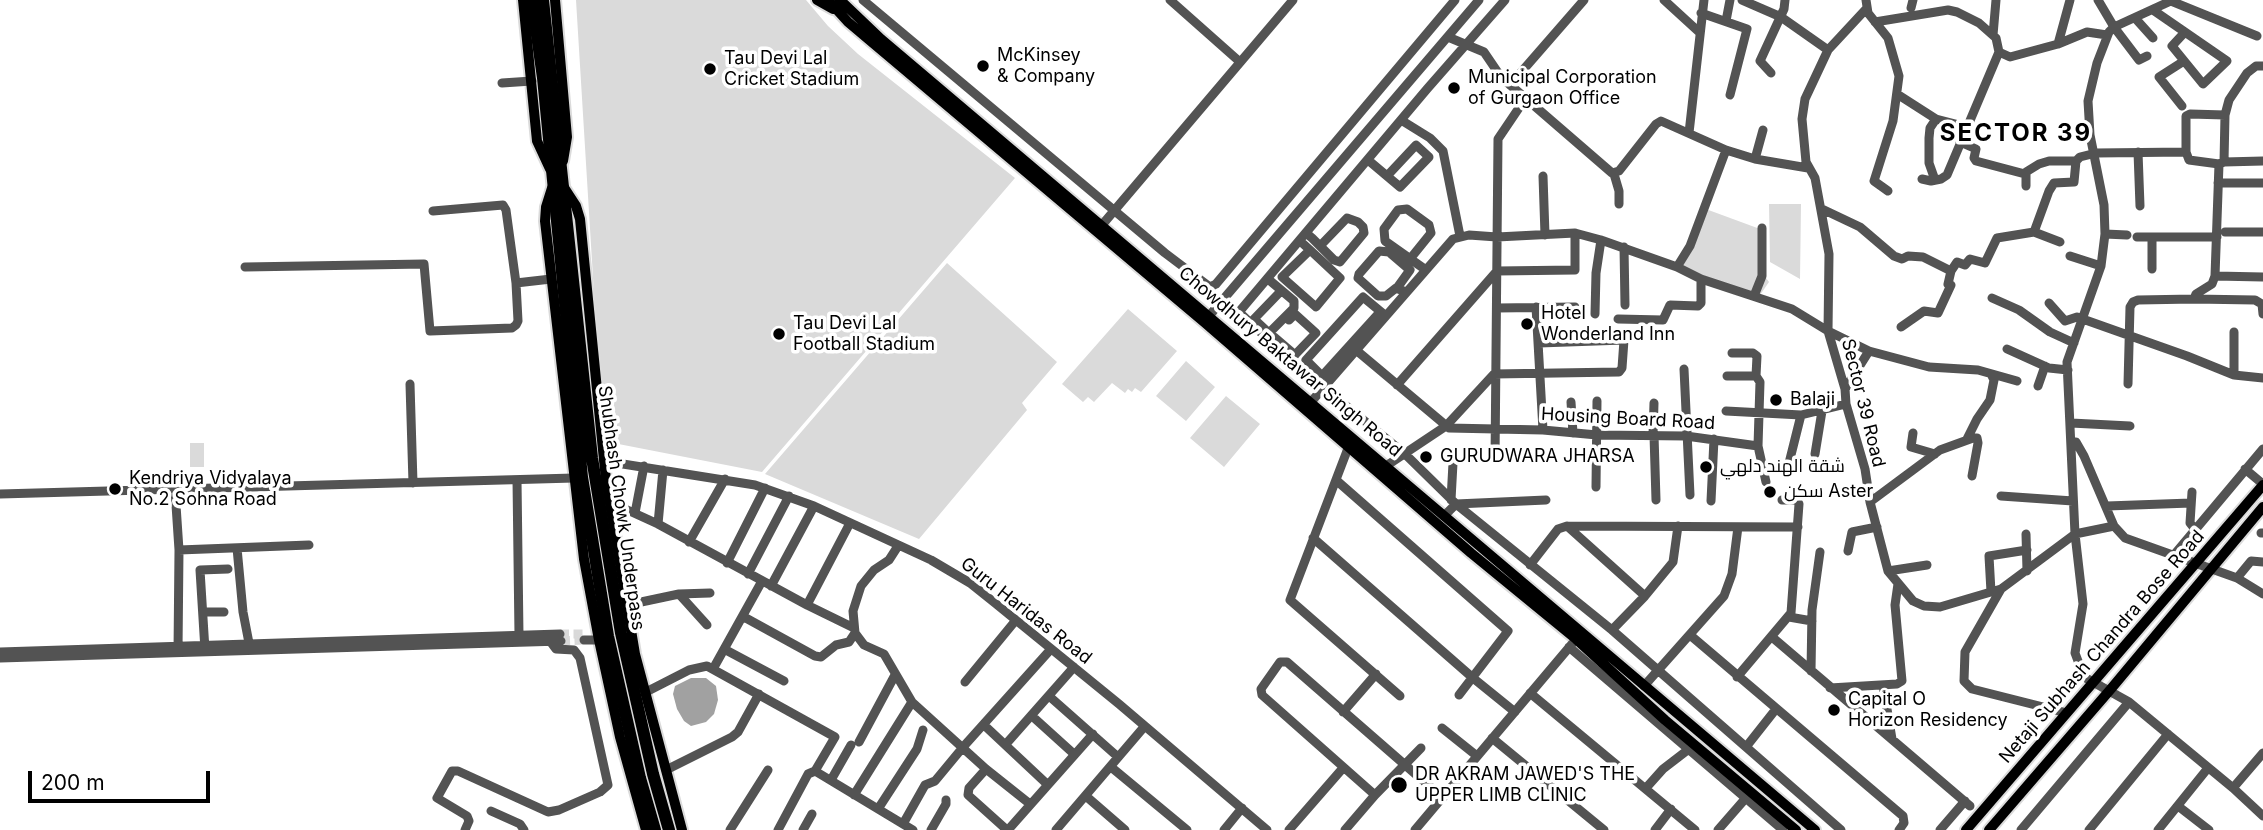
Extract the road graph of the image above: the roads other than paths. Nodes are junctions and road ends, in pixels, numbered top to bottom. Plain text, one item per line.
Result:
1 (523, 0) edge
2 (532, 0) edge
3 (543, 0) edge
4 (555, 0) edge
5 (817, 0) edge
6 (828, 0) edge
7 (863, 0) edge
8 (1170, 0) edge
9 (1293, 0) edge
10 (1455, 0) edge
11 (1479, 0) edge
12 (1505, 0) edge
13 (1584, 0) edge
14 (1664, 0) edge
15 (1704, 0) edge
16 (1730, 0) edge
17 (1742, 0) edge
18 (1785, 0) edge
19 (1996, 0) edge
20 (2070, 0) edge
21 (2098, 0) edge
22 (2172, 0) edge
23 (1753, 2) edge
24 (1867, 4) edge
25 (838, 5) edge
26 (2158, 5) edge
27 (1701, 13) junction
28 (1781, 16) junction
29 (2135, 18) junction
30 (1726, 21) junction
31 (1875, 22) junction
32 (2114, 27) junction
33 (1699, 32) junction
34 (2185, 32) junction
35 (1993, 35) junction
36 (2107, 35) junction
37 (2257, 36) dead end
38 (1448, 37) junction
39 (2153, 38) dead end
40 (1467, 44) junction
41 (2058, 44) junction
42 (1828, 50) junction
43 (1999, 52) junction
44 (2147, 56) dead end
45 (2184, 61) junction
46 (1240, 62) junction
47 (2263, 66) edge
48 (1771, 73) dead end
49 (1413, 78) junction
50 (532, 80) junction
51 (502, 83) dead end
52 (1510, 85) junction
53 (1427, 89) junction
54 (1898, 94) junction
55 (1730, 95) dead end
56 (1525, 99) junction
57 (2182, 106) dead end
58 (2225, 115) junction
59 (1936, 119) junction
60 (1401, 120) junction
61 (1967, 127) junction
62 (1763, 130) dead end
63 (1689, 133) junction
64 (1960, 142) junction
65 (1726, 150) junction
66 (2138, 152) junction
67 (2186, 152) junction
68 (2096, 153) junction
69 (1755, 159) junction
70 (1368, 160) junction
71 (2076, 161) junction
72 (2263, 161) edge
73 (2222, 163) junction
74 (1808, 168) junction
75 (556, 171) junction
76 (1614, 174) junction
77 (2025, 174) junction
78 (1387, 176) junction
79 (1543, 176) dead end
80 (1922, 179) dead end
81 (1935, 180) junction
82 (2218, 183) junction
83 (2263, 183) edge
84 (2026, 186) dead end
85 (558, 187) junction
86 (1888, 191) dead end
87 (1619, 204) dead end
88 (2140, 206) dead end
89 (1822, 209) junction
90 (1114, 210) junction
91 (433, 211) dead end
92 (1102, 225) junction
93 (1762, 228) dead end
94 (2034, 232) junction
95 (2263, 232) edge
96 (1575, 233) junction
97 (2105, 234) junction
98 (1545, 235) junction
99 (2221, 235) junction
100 (1460, 236) junction
101 (1303, 237) junction
102 (1497, 237) junction
103 (2152, 237) junction
104 (1601, 240) junction
105 (2060, 242) dead end
106 (1320, 246) junction
107 (1624, 247) junction
108 (1310, 250) junction
109 (2070, 256) dead end
110 (1410, 259) junction
111 (2101, 266) junction
112 (246, 267) dead end
113 (1677, 267) junction
114 (2152, 269) dead end
115 (1426, 271) junction
116 (1497, 271) junction
117 (1951, 271) junction
118 (2215, 276) junction
119 (2263, 277) edge
120 (551, 279) junction
121 (1268, 279) junction
122 (1702, 279) junction
123 (516, 283) junction
124 (1402, 290) junction
125 (1281, 291) junction
126 (1754, 296) junction
127 (1992, 298) dead end
128 (2194, 299) junction
129 (2049, 303) dead end
130 (1625, 305) dead end
131 (1536, 307) junction
132 (1575, 307) dead end
133 (1497, 308) junction
134 (1383, 314) junction
135 (1595, 314) dead end
136 (2263, 314) edge
137 (1209, 316) junction
138 (1618, 319) dead end
139 (2082, 320) junction
140 (1901, 327) dead end
141 (1828, 331) junction
142 (2234, 332) dead end
143 (2131, 335) junction
144 (1269, 337) junction
145 (1539, 343) junction
146 (2074, 343) junction
147 (2007, 349) dead end
148 (1356, 350) junction
149 (1869, 351) junction
150 (1732, 353) dead end
151 (1292, 358) junction
152 (2045, 366) junction
153 (1684, 369) dead end
154 (2068, 370) junction
155 (1497, 373) junction
156 (1541, 373) junction
157 (2234, 375) junction
158 (1727, 376) dead end
159 (1756, 376) junction
160 (1993, 376) junction
161 (2263, 378) edge
162 (2017, 381) dead end
163 (410, 384) dead end
164 (2129, 384) dead end
165 (1397, 385) junction
166 (2038, 386) dead end
167 (1323, 388) junction
168 (1845, 389) junction
169 (1597, 401) dead end
170 (1311, 402) junction
171 (1571, 402) dead end
172 (1654, 403) dead end
173 (1846, 404) junction
174 (1726, 411) dead end
175 (1822, 411) junction
176 (1758, 414) junction
177 (1801, 415) junction
178 (2071, 423) junction
179 (1446, 426) junction
180 (2130, 426) dead end
181 (1494, 428) junction
182 (1542, 430) junction
183 (1573, 433) junction
184 (1913, 433) dead end
185 (1597, 435) junction
186 (1654, 435) junction
187 (1686, 436) junction
188 (1714, 439) junction
189 (1967, 439) junction
190 (1350, 442) junction
191 (2072, 442) junction
192 (1758, 446) junction
193 (2263, 449) edge
194 (1405, 454) junction
195 (1815, 454) dead end
196 (1936, 454) junction
197 (1495, 460) dead end
198 (604, 461) junction
199 (1453, 463) dead end
200 (1789, 463) dead end
201 (644, 466) junction
202 (1386, 466) junction
203 (663, 470) junction
204 (2245, 470) junction
205 (1972, 475) dead end
206 (574, 478) junction
207 (725, 479) junction
208 (517, 480) junction
209 (1336, 480) junction
210 (1766, 482) dead end
211 (413, 483) junction
212 (2263, 485) edge
213 (1596, 487) dead end
214 (765, 488) junction
215 (175, 490) junction
216 (2192, 492) dead end
217 (0, 494) edge
218 (1690, 495) dead end
219 (789, 496) junction
220 (2001, 496) dead end
221 (1546, 500) dead end
222 (1656, 500) dead end
223 (1782, 500) dead end
224 (1711, 501) dead end
225 (2073, 501) junction
226 (1454, 502) junction
227 (1870, 502) junction
228 (2191, 503) junction
229 (814, 506) junction
230 (2107, 506) junction
231 (2263, 507) edge
232 (623, 508) dead end
233 (635, 513) junction
234 (1444, 516) junction
235 (850, 523) junction
236 (658, 524) junction
237 (1567, 526) junction
238 (1678, 526) junction
239 (2115, 526) junction
240 (1738, 527) junction
241 (1798, 527) junction
242 (1877, 527) junction
243 (2194, 528) junction
244 (2026, 534) dead end
245 (2075, 534) junction
246 (1313, 538) junction
247 (689, 542) junction
248 (309, 545) dead end
249 (898, 547) junction
250 (237, 548) junction
251 (179, 550) junction
252 (2026, 550) junction
253 (1848, 551) dead end
254 (1820, 552) dead end
255 (2174, 555) junction
256 (727, 562) junction
257 (2198, 562) junction
258 (2263, 562) edge
259 (1530, 565) junction
260 (1927, 565) dead end
261 (228, 569) dead end
262 (2211, 569) junction
263 (1888, 571) junction
264 (2027, 571) junction
265 (748, 574) junction
266 (2237, 578) junction
267 (767, 584) junction
268 (1898, 584) junction
269 (2001, 589) junction
270 (1990, 592) junction
271 (710, 593) dead end
272 (679, 594) junction
273 (2263, 594) edge
274 (1645, 596) junction
275 (627, 605) junction
276 (807, 605) junction
277 (203, 612) junction
278 (243, 612) junction
279 (744, 617) junction
280 (1789, 617) junction
281 (1016, 620) junction
282 (1812, 621) junction
283 (707, 625) dead end
284 (1612, 630) junction
285 (855, 631) junction
286 (1690, 635) junction
287 (519, 637) junction
288 (584, 637) tunnel mouth
289 (598, 637) junction
290 (1772, 637) junction
291 (1576, 639) junction
292 (550, 641) junction
293 (249, 643) junction
294 (204, 648) junction
295 (177, 649) junction
296 (724, 649) junction
297 (1051, 649) junction
298 (0, 652) edge
299 (0, 658) edge
300 (1074, 667) junction
301 (713, 669) junction
302 (1658, 671) junction
303 (1811, 671) junction
304 (1376, 674) junction
305 (895, 675) junction
306 (1738, 677) junction
307 (1472, 678) junction
308 (784, 681) dead end
309 (965, 682) dead end
310 (2094, 683) junction
311 (1883, 685) junction
312 (1644, 686) junction
313 (1830, 688) junction
314 (2110, 690) junction
315 (646, 692) junction
316 (1531, 693) junction
317 (759, 694) junction
318 (1459, 695) dead end
319 (1049, 696) junction
320 (1400, 696) dead end
321 (912, 702) junction
322 (2129, 702) junction
323 (1776, 709) junction
324 (1343, 712) junction
325 (1516, 712) junction
326 (2067, 713) junction
327 (1032, 716) junction
328 (984, 725) junction
329 (1144, 727) junction
330 (1442, 728) dead end
331 (923, 730) dead end
332 (1093, 734) junction
333 (2168, 734) junction
334 (1492, 738) junction
335 (1892, 739) junction
336 (1006, 744) junction
337 (964, 746) junction
338 (1745, 747) junction
339 (1421, 748) dead end
340 (1689, 749) junction
341 (2263, 752) edge
342 (1074, 754) junction
343 (1477, 756) junction
344 (1118, 757) junction
345 (1406, 765) junction
346 (1111, 767) junction
347 (1343, 768) junction
348 (2208, 768) junction
349 (986, 769) junction
350 (666, 770) junction
351 (768, 770) dead end
352 (815, 771) junction
353 (831, 780) junction
354 (1048, 785) junction
355 (1646, 788) junction
356 (2233, 788) junction
357 (855, 794) junction
358 (1375, 794) junction
359 (1087, 797) junction
360 (1443, 798) junction
361 (1745, 799) junction
362 (946, 800) dead end
363 (1030, 804) junction
364 (2178, 806) junction
365 (1242, 808) junction
366 (878, 809) junction
367 (1671, 809) junction
368 (491, 811) dead end
369 (813, 814) dead end
370 (2263, 816) edge
371 (1999, 817) junction
372 (667, 824) edge
373 (902, 824) junction
374 (1789, 825) edge
375 (1418, 826) edge
376 (651, 827) edge
377 (465, 830) edge
378 (524, 830) edge
379 (682, 830) edge
380 (730, 830) edge
381 (778, 830) edge
382 (803, 830) edge
383 (914, 830) edge
384 (931, 830) edge
385 (1007, 830) edge
386 (1056, 830) edge
387 (1125, 830) edge
388 (1187, 830) edge
389 (1224, 830) edge
390 (1267, 830) edge
391 (1289, 830) edge
392 (1345, 830) edge
393 (1429, 830) edge
394 (1604, 830) edge
395 (1655, 830) edge
396 (1695, 830) edge
397 (1718, 830) edge
398 (1815, 830) edge
399 (1841, 830) edge
400 (1899, 830) edge
401 (1940, 830) edge
402 (1966, 830) edge
403 (1989, 830) edge
404 (1996, 830) edge
405 (2021, 830) edge
406 (2089, 830) edge
407 (2158, 830) edge
408 (2208, 830) edge

1 - 50 main road
2 - 75 highway
3 - 75 highway
4 - 75 main road
5 - 25 main road
6 - 25 main road, Chowdhury Baktawar Singh Road
7 - 90 street
8 - 46 street
9 - 46 street
10 - 90 street
11 - 38 street
12 - 40 street
13 - 52 street
14 - 33 street
15 - 27 street
16 - 30 street
17 - 23 street
18 - 28 street
19 - 35 street
20 - 41 street
21 - 32 street
22 - 26 street
22 - 37 street
23 - 28 street
24 - 31 street
24 - 42 street, Sector 39 Road
25 - 92 main road, Chowdhury Baktawar Singh Road
25 - 190 main road, Chowdhury Baktawar Singh Road
26 - 29 street
26 - 34 street
27 - 30 street
27 - 33 street
28 - 42 street
28 - 48 street
29 - 32 street
29 - 39 street
30 - 55 street
31 - 35 street
31 - 54 street
32 - 36 street
32 - 44 street
33 - 63 street
34 - 45 street
34 - 45 street
35 - 43 street
36 - 41 street
36 - 68 street
38 - 40 street
38 - 49 street
40 - 52 street
40 - 53 street
41 - 43 street
42 - 74 street, Sector 39 Road
43 - 61 street
45 - 57 street
46 - 90 street
47 - 58 street
49 - 53 street
49 - 137 street
50 - 51 street
50 - 75 main road
52 - 56 street
53 - 60 street
54 - 59 street
54 - 86 street
56 - 76 street
56 - 102 street
58 - 67 street
58 - 73 street
59 - 61 street
59 - 81 street
60 - 70 street
60 - 100 street
61 - 64 street
62 - 69 street
63 - 65 street
63 - 76 street
64 - 77 street
64 - 81 street
65 - 69 street
65 - 113 street
66 - 67 street
66 - 68 street
66 - 88 street
67 - 73 street
68 - 71 street
68 - 97 street
69 - 74 street
70 - 78 street
70 - 101 street
71 - 77 street
71 - 94 street
72 - 73 street
73 - 82 street
74 - 89 street, Sector 39 Road
75 - 85 highway
76 - 87 street
77 - 84 street
78 - 78 street
79 - 98 street
80 - 81 street
82 - 83 street
82 - 99 street
85 - 120 main road
85 - 198 main road
85 - 372 highway, Shubhash Chowk Underpass
85 - 376 highway, Shubhash Chowk Underpass
89 - 117 street
89 - 141 street, Sector 39 Road
90 - 92 street
91 - 123 street
92 - 137 main road, Chowdhury Baktawar Singh Road
93 - 126 street
94 - 105 street
94 - 117 street
95 - 99 street
96 - 98 street
96 - 104 street
96 - 116 street
97 - 103 street
97 - 111 street
98 - 102 street
99 - 103 street
99 - 118 street
100 - 102 street
100 - 115 street
101 - 106 street
101 - 108 street
101 - 121 street
102 - 116 street
103 - 114 street
104 - 107 street
104 - 135 street
106 - 106 street
107 - 113 street
107 - 130 street
108 - 108 street
109 - 111 street
110 - 110 street
110 - 115 street
111 - 139 street
112 - 123 street
113 - 122 street
115 - 124 street
116 - 133 street
116 - 165 street
117 - 140 street
118 - 119 street
118 - 128 street
120 - 123 street
120 - 206 main road
121 - 125 street
121 - 144 street
122 - 126 street
122 - 138 street
124 - 124 street
124 - 134 street
125 - 144 street
125 - 144 street
126 - 141 street
127 - 146 street
128 - 136 street
128 - 143 street
129 - 139 street
131 - 132 street
131 - 133 street
131 - 145 street
133 - 155 street
134 - 134 street
134 - 148 street
137 - 170 main road, Chowdhury Baktawar Singh Road
139 - 143 street
139 - 146 street
141 - 149 street
141 - 168 street, Sector 39 Road
142 - 157 street
143 - 157 street
143 - 164 street
144 - 151 street
144 - 151 street
145 - 156 street
145 - 156 street
146 - 154 street
147 - 152 street
148 - 165 street
148 - 167 street
149 - 160 street
149 - 168 street
150 - 159 street
151 - 167 street
152 - 154 street
152 - 166 street
153 - 187 street
154 - 178 street
155 - 156 street
155 - 179 street
155 - 181 street
156 - 182 street
157 - 161 street
158 - 159 street
159 - 176 street
160 - 162 street
160 - 189 street
163 - 211 street
165 - 179 street
167 - 170 street
167 - 194 street
168 - 173 street, Sector 39 Road
169 - 185 street
170 - 190 main road, Chowdhury Baktawar Singh Road
171 - 183 street
172 - 186 street
173 - 175 street
173 - 227 street, Sector 39 Road
174 - 176 street
175 - 177 street
175 - 195 street
176 - 177 street
176 - 192 street
177 - 200 street
178 - 180 street
178 - 191 street
179 - 181 street, Housing Board Road
179 - 194 street
181 - 182 street, Housing Board Road
181 - 197 street
182 - 183 street, Housing Board Road
183 - 185 street, Housing Board Road
184 - 196 street
185 - 186 street, Housing Board Road
185 - 213 street
186 - 187 street, Housing Board Road
186 - 222 street
187 - 188 street, Housing Board Road
187 - 218 street
188 - 192 street, Housing Board Road
188 - 224 street
189 - 196 street
189 - 205 street
190 - 202 main road, Chowdhury Baktawar Singh Road
190 - 209 street
190 - 291 main road, Chowdhury Baktawar Singh Road
191 - 225 street
191 - 230 street
192 - 210 street
193 - 204 street
194 - 202 street
194 - 226 street
196 - 227 street
198 - 201 street, Guru Haridas Road
198 - 275 main road
199 - 226 street
201 - 203 street, Guru Haridas Road
201 - 233 street
202 - 234 main road, Chowdhury Baktawar Singh Road
203 - 207 street, Guru Haridas Road
203 - 236 street
204 - 212 street
204 - 243 street
206 - 208 street
206 - 289 main road
207 - 214 street, Guru Haridas Road
207 - 247 street
208 - 211 street
208 - 287 street
209 - 246 street
209 - 307 street
211 - 215 street
212 - 257 main road, Netaji Subhash Chandra Bose Road
214 - 219 street, Guru Haridas Road
214 - 256 street
215 - 217 street
215 - 251 street
216 - 228 street
219 - 229 street, Guru Haridas Road
219 - 265 street
220 - 225 street
221 - 226 street
223 - 241 street
225 - 245 street
226 - 234 street
226 - 259 street
227 - 242 street, Sector 39 Road
228 - 230 street
228 - 243 street
229 - 235 street, Guru Haridas Road
229 - 267 street
230 - 239 street
231 - 262 main road, Netaji Subhash Chandra Bose Road
232 - 233 street
233 - 236 street
234 - 291 main road, Chowdhury Baktawar Singh Road
235 - 249 street, Guru Haridas Road
235 - 276 street
236 - 247 street
237 - 238 street
237 - 259 street
237 - 274 street
238 - 240 street
238 - 274 street
239 - 245 street
239 - 255 street
240 - 241 street
240 - 286 street
241 - 280 street
242 - 253 street
242 - 263 street, Sector 39 Road
243 - 255 street
244 - 252 street
245 - 264 street, Sector 39 Road
245 - 310 street
246 - 304 street
246 - 307 street
247 - 256 street
248 - 250 street
249 - 281 street, Guru Haridas Road
249 - 285 street
250 - 251 street
250 - 278 street
251 - 295 street
252 - 264 street
252 - 270 street
254 - 282 street
255 - 257 street
256 - 265 street
257 - 262 street
257 - 310 main road, Netaji Subhash Chandra Bose Road
258 - 266 street
259 - 284 street
260 - 263 street
261 - 277 street
262 - 266 street
262 - 314 main road, Netaji Subhash Chandra Bose Road
263 - 268 street, Sector 39 Road
264 - 269 street, Sector 39 Road
265 - 267 street
266 - 273 street
267 - 276 street
267 - 279 street
268 - 270 street, Sector 39 Road
268 - 311 street
269 - 270 street, Sector 39 Road
269 - 326 street
271 - 272 street
272 - 275 street
272 - 283 street
274 - 284 street
275 - 315 main road
276 - 285 street
277 - 278 street
277 - 294 street
278 - 293 street
279 - 285 street
279 - 296 street
280 - 282 street
280 - 290 street
281 - 297 street, Guru Haridas Road
281 - 309 street
282 - 303 street
284 - 302 street
285 - 305 street
286 - 302 street
286 - 306 street
287 - 292 street
287 - 292 street
287 - 293 street
287 - 294 street
288 - 289 street
289 - 376 main road
290 - 303 street
290 - 306 street
291 - 312 main road, Chowdhury Baktawar Singh Road
291 - 316 street
291 - 340 street
291 - 374 main road, Chowdhury Baktawar Singh Road
292 - 377 street
293 - 294 street
294 - 295 street
295 - 298 street
295 - 299 street
296 - 301 street
296 - 308 street
297 - 300 street, Guru Haridas Road
297 - 328 street
300 - 319 street
300 - 329 street, Guru Haridas Road
301 - 315 street
301 - 317 street
302 - 312 street
302 - 338 street
303 - 313 street
304 - 320 street
304 - 324 street
305 - 321 street
305 - 353 street
306 - 323 street
307 - 318 street
307 - 325 street
310 - 314 street
310 - 326 main road, Netaji Subhash Chandra Bose Road
311 - 313 street
311 - 335 street
312 - 374 main road, Chowdhury Baktawar Singh Road
313 - 335 street
314 - 322 street
314 - 371 main road, Netaji Subhash Chandra Bose Road
315 - 350 main road
316 - 325 street
316 - 355 street
317 - 350 street
317 - 352 street
319 - 327 street
319 - 332 street
321 - 337 street
321 - 357 street
322 - 333 street
322 - 405 street
323 - 338 street
323 - 400 street
324 - 345 street
324 - 347 street
325 - 334 street
326 - 402 main road, Netaji Subhash Chandra Bose Road
327 - 336 street
327 - 342 street
328 - 336 street
328 - 337 street
329 - 344 street
329 - 365 street, Guru Haridas Road
330 - 343 street
331 - 366 street
332 - 342 street
332 - 344 street
333 - 348 street
333 - 406 street
334 - 343 street
334 - 394 street
335 - 401 street
336 - 354 street
337 - 349 street
337 - 373 street
338 - 399 street
339 - 345 street
340 - 355 street
340 - 361 street
341 - 356 street
342 - 354 street
343 - 360 street
344 - 346 street
345 - 358 street
345 - 360 street
346 - 359 street
346 - 388 street
347 - 358 street
347 - 391 street
348 - 356 street
348 - 364 street
349 - 363 street
349 - 385 street
350 - 379 main road
351 - 380 street
352 - 353 street
352 - 381 street
353 - 357 street
354 - 363 street
355 - 367 street
356 - 370 street
357 - 366 street
358 - 392 street
359 - 386 street
359 - 387 street
360 - 375 street
361 - 374 street
361 - 397 street
362 - 384 street
363 - 385 street
364 - 407 street
364 - 408 street
365 - 389 street
365 - 390 street, Guru Haridas Road
366 - 373 street
367 - 395 street
367 - 396 street
368 - 378 street
369 - 382 street
371 - 403 main road, Netaji Subhash Chandra Bose Road
371 - 404 main road
373 - 383 street
374 - 398 main road, Chowdhury Baktawar Singh Road
375 - 393 street

